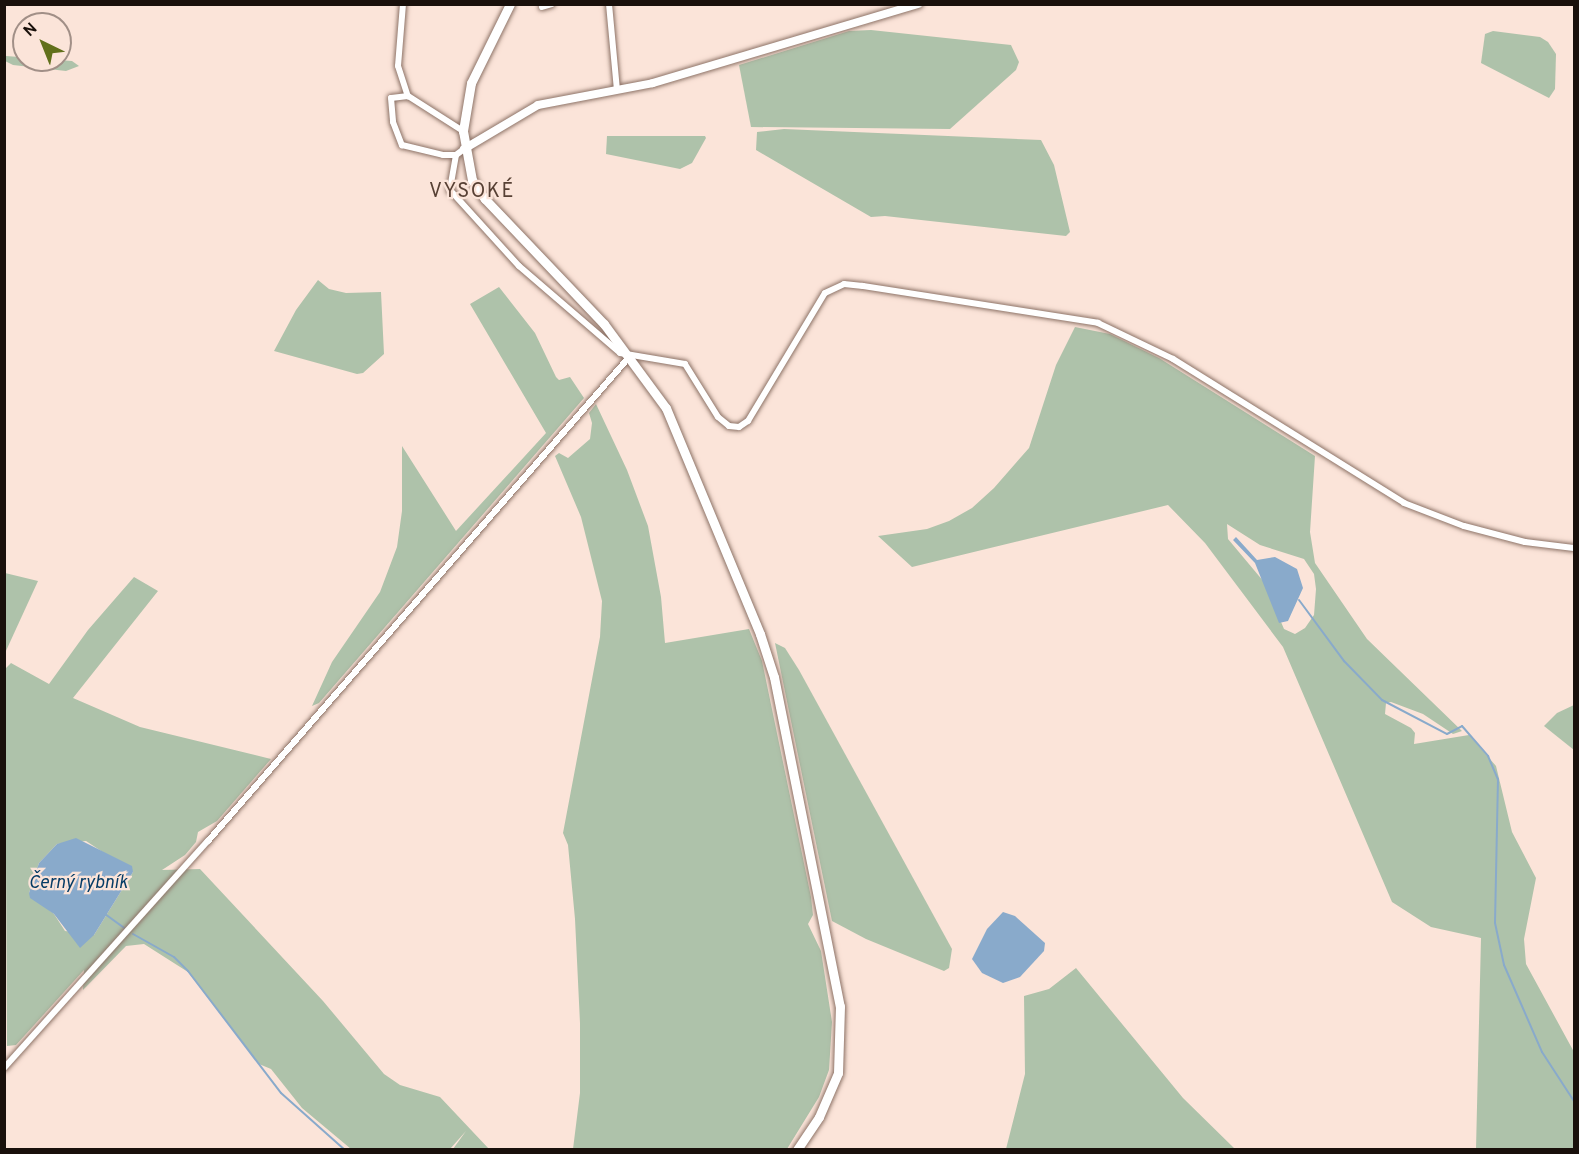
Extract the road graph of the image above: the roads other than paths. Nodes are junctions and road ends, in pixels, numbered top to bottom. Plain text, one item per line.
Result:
1 (403, 4) edge
2 (510, 4) edge
3 (552, 4) edge
4 (609, 4) edge
5 (918, 4) edge
6 (542, 7) dead end
7 (617, 90) junction
8 (408, 96) junction
9 (463, 131) junction
10 (460, 152) junction
11 (630, 355) junction
12 (1575, 548) edge
13 (4, 1068) edge
14 (797, 1149) edge

1 - 8 street
2 - 9 main road
3 - 6 street
4 - 7 street
5 - 7 street
7 - 10 street
8 - 9 street
8 - 10 street
9 - 10 main road
10 - 11 main road
10 - 11 street
11 - 12 street
11 - 13 street
11 - 14 main road

